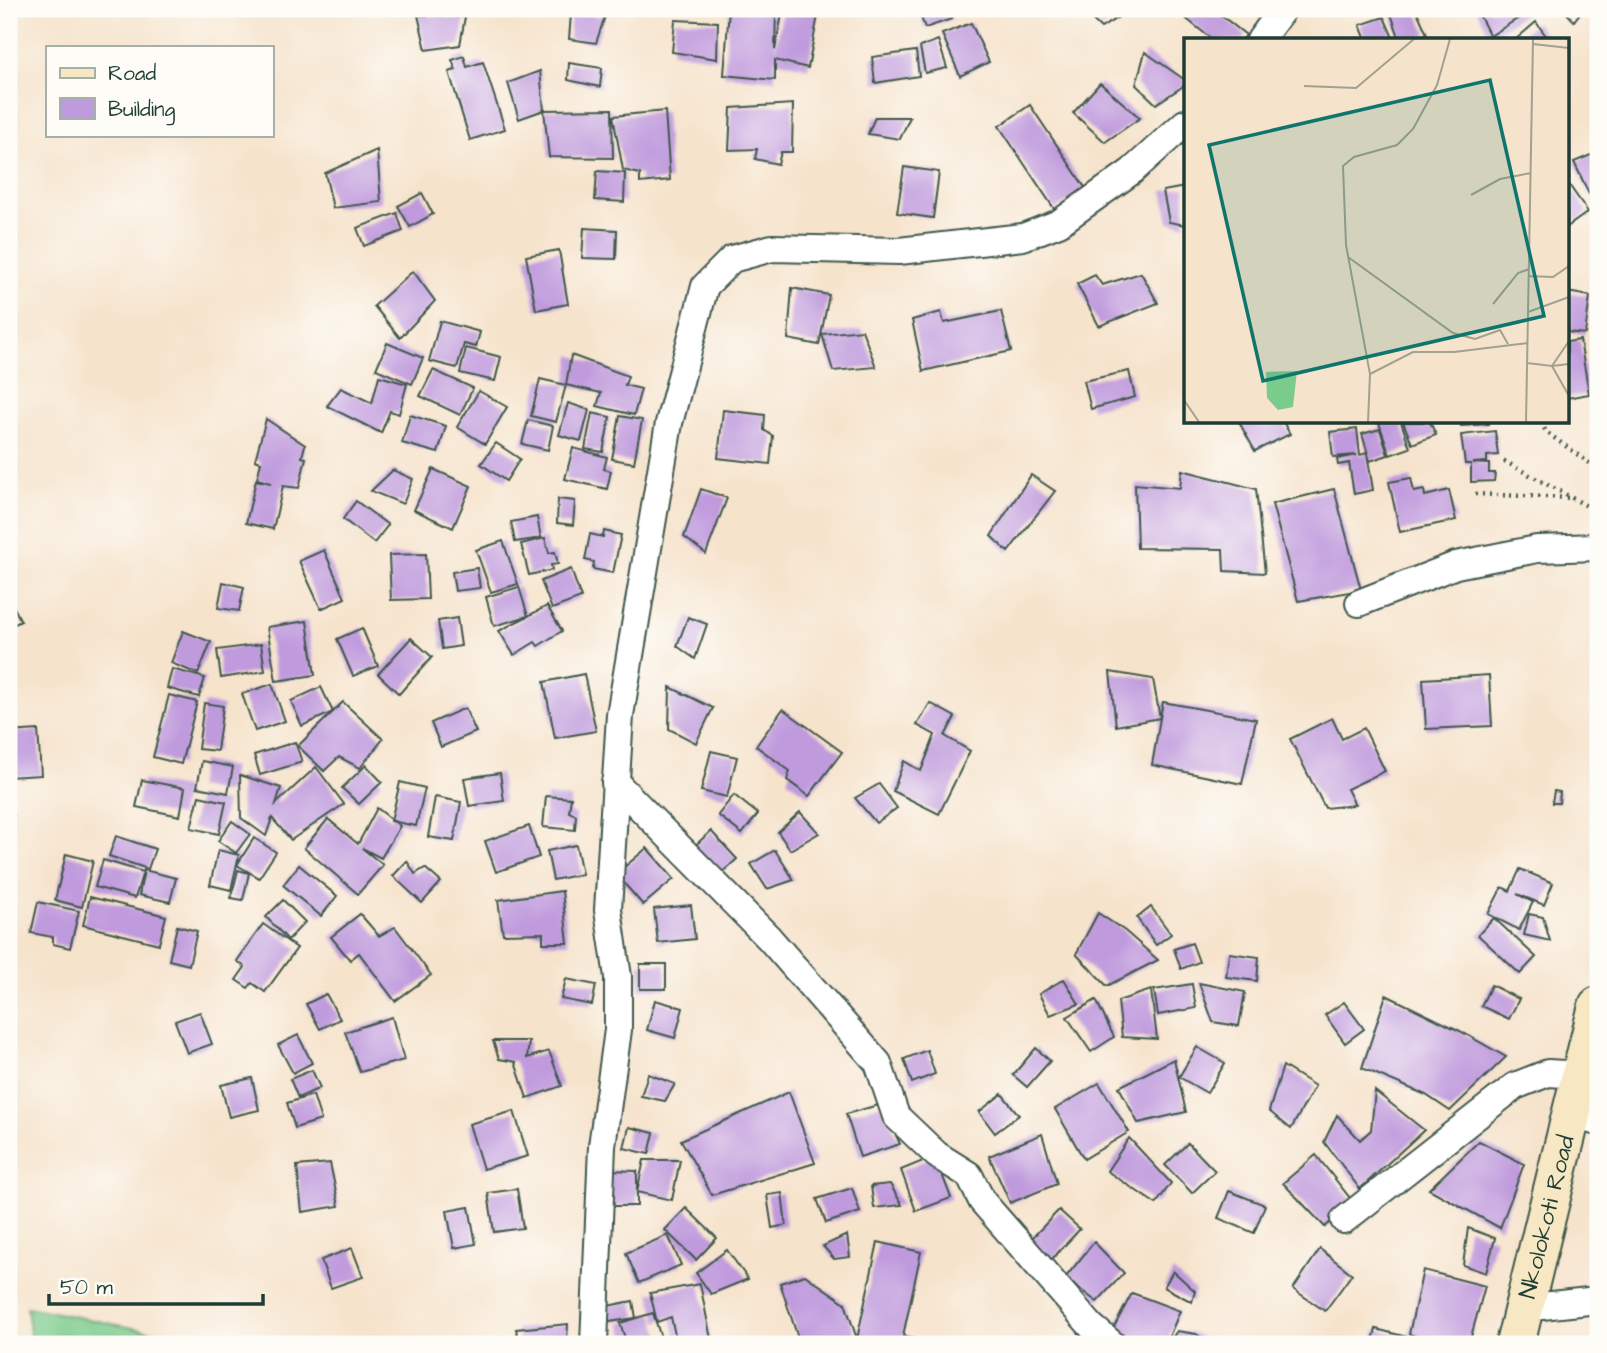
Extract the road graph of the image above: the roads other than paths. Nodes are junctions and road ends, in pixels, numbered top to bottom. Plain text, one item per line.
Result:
1 (1283, 9) edge
2 (1262, 38) edge
3 (1184, 125) edge
4 (1598, 547) edge
5 (1359, 603) dead end
6 (615, 782) junction
7 (1598, 1006) edge
8 (1581, 1075) junction
9 (1584, 1119) edge
10 (1344, 1220) dead end
11 (1598, 1300) edge
12 (1519, 1326) edge
13 (594, 1344) edge
14 (1112, 1344) edge

1 - 2 street
3 - 6 street
4 - 5 street
6 - 13 street
6 - 14 street
7 - 8 main road, Nkolokoti Road
8 - 9 main road, Nkolokoti Road
8 - 10 street
9 - 12 main road, Nkolokoti Road
11 - 12 street

